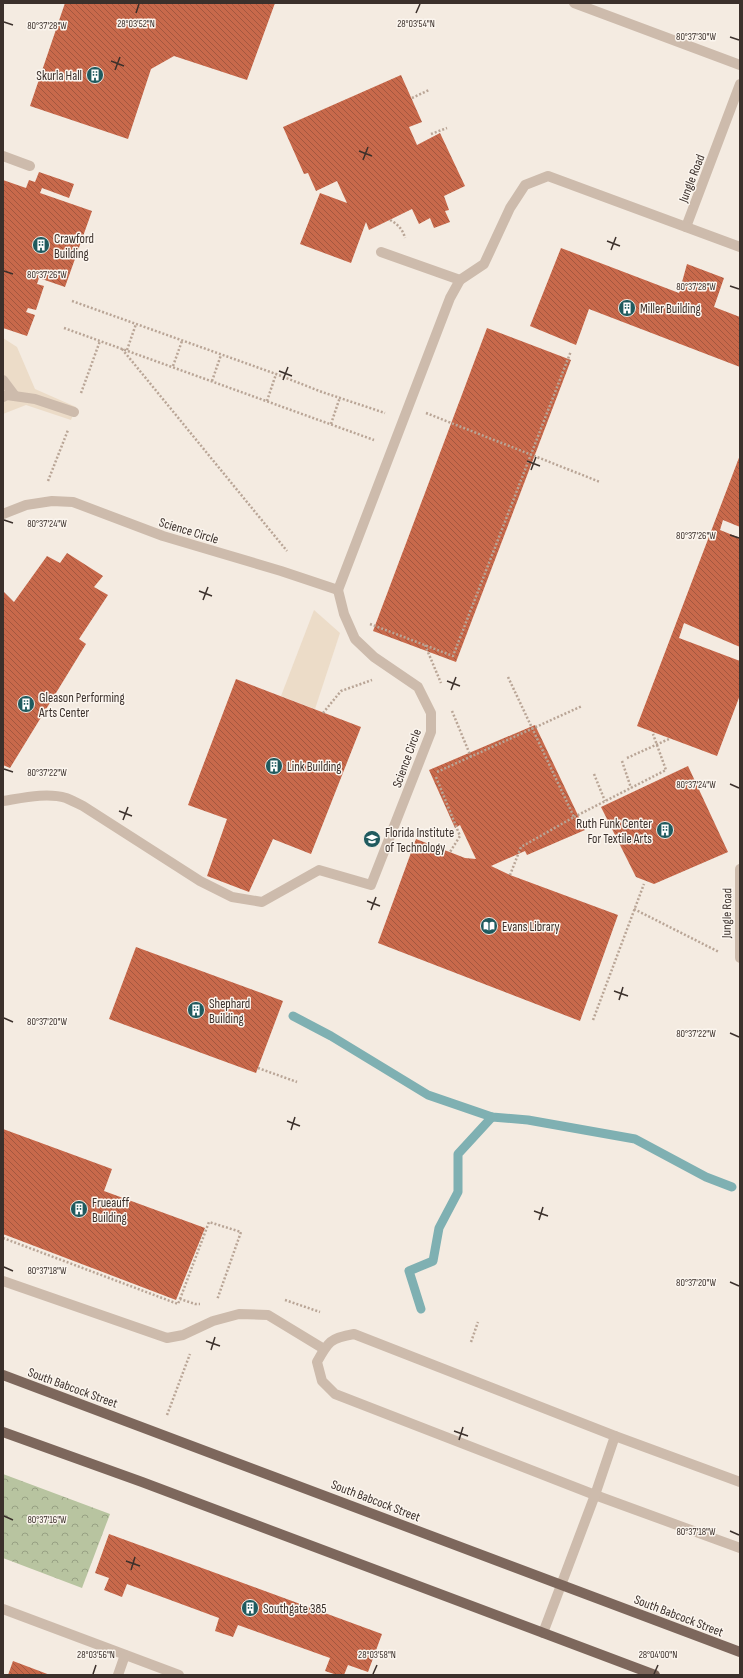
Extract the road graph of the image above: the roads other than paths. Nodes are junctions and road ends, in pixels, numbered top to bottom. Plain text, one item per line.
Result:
1 (574, 3) edge
2 (740, 65) edge
3 (740, 84) edge
4 (3, 156) edge
5 (30, 166) dead end
6 (686, 227) junction
7 (740, 247) edge
8 (381, 252) dead end
9 (460, 280) junction
10 (3, 380) edge
11 (15, 396) junction
12 (3, 397) edge
13 (74, 412) dead end
14 (3, 514) edge
15 (338, 590) junction
16 (3, 801) edge
17 (740, 869) edge
18 (740, 956) edge
19 (3, 1281) edge
20 (324, 1349) junction
21 (3, 1375) edge
22 (3, 1432) edge
23 (615, 1436) junction
24 (740, 1482) edge
25 (595, 1495) junction
26 (740, 1548) edge
27 (562, 1584) junction
28 (3, 1609) edge
29 (543, 1633) junction
30 (740, 1652) edge
31 (125, 1655) junction
32 (118, 1675) edge
33 (179, 1675) edge
34 (654, 1675) edge

1 - 2 street
3 - 6 street, Jungle Road
4 - 5 street
6 - 7 street
6 - 9 street
8 - 9 street
9 - 15 street
10 - 11 street
11 - 12 street
11 - 13 street
14 - 15 street, Science Circle
15 - 16 street, Science Circle
17 - 18 street, Jungle Road
19 - 20 street
20 - 23 street
20 - 25 street
21 - 27 main road, South Babcock Street
22 - 29 main road
23 - 24 street
23 - 25 street
25 - 26 street
25 - 27 street
27 - 29 street
27 - 30 main road, South Babcock Street
28 - 31 street
29 - 34 main road
31 - 32 street
31 - 33 street

